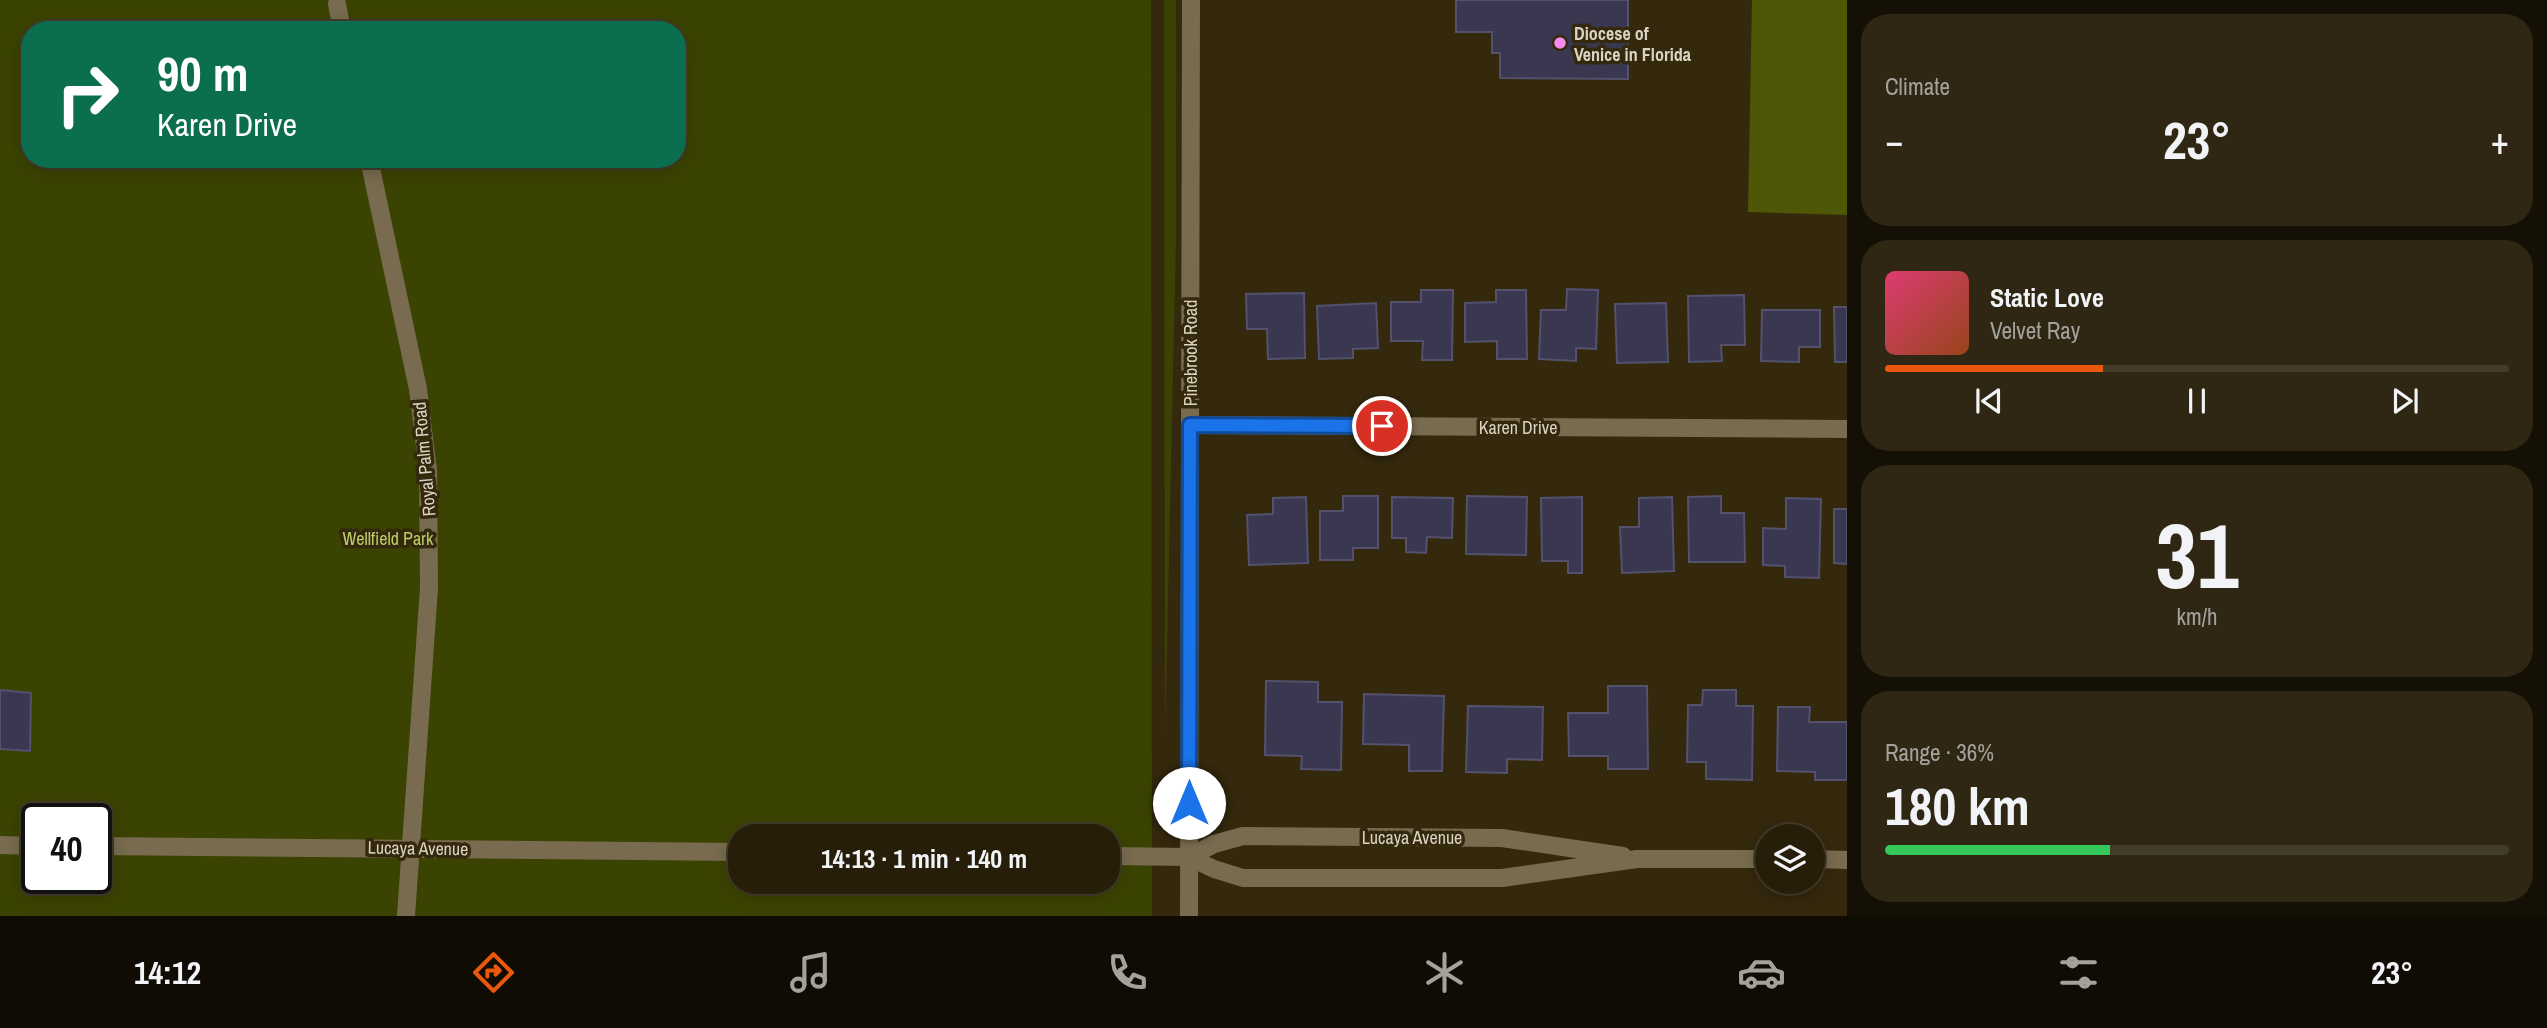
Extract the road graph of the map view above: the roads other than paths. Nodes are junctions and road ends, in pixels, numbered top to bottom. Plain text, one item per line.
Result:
1 (1191, 0) edge
2 (337, 4) dead end
3 (340, 21) edge
4 (371, 168) edge
5 (1190, 425) junction
6 (1847, 429) edge
7 (0, 845) edge
8 (21, 846) edge
9 (112, 846) edge
10 (410, 848) junction
11 (728, 852) edge
12 (1120, 856) edge
13 (1189, 857) junction
14 (1637, 859) junction
15 (1755, 859) edge
16 (1825, 859) edge
17 (1847, 860) edge
18 (406, 916) edge
19 (1189, 916) edge

1 - 5 street, Pinebrook Road
2 - 3 street
4 - 10 street, Royal Palm Road
5 - 6 street, Karen Drive
5 - 13 street, Pinebrook Road
7 - 8 street
9 - 10 street, Lucaya Avenue
10 - 11 street, Lucaya Avenue
10 - 18 street, Royal Palm Road
12 - 13 street, Lucaya Avenue
13 - 14 street, Lucaya Avenue
13 - 14 street, Lucaya Avenue
13 - 19 street, Pinebrook Road
14 - 15 street, Lucaya Avenue
16 - 17 street

